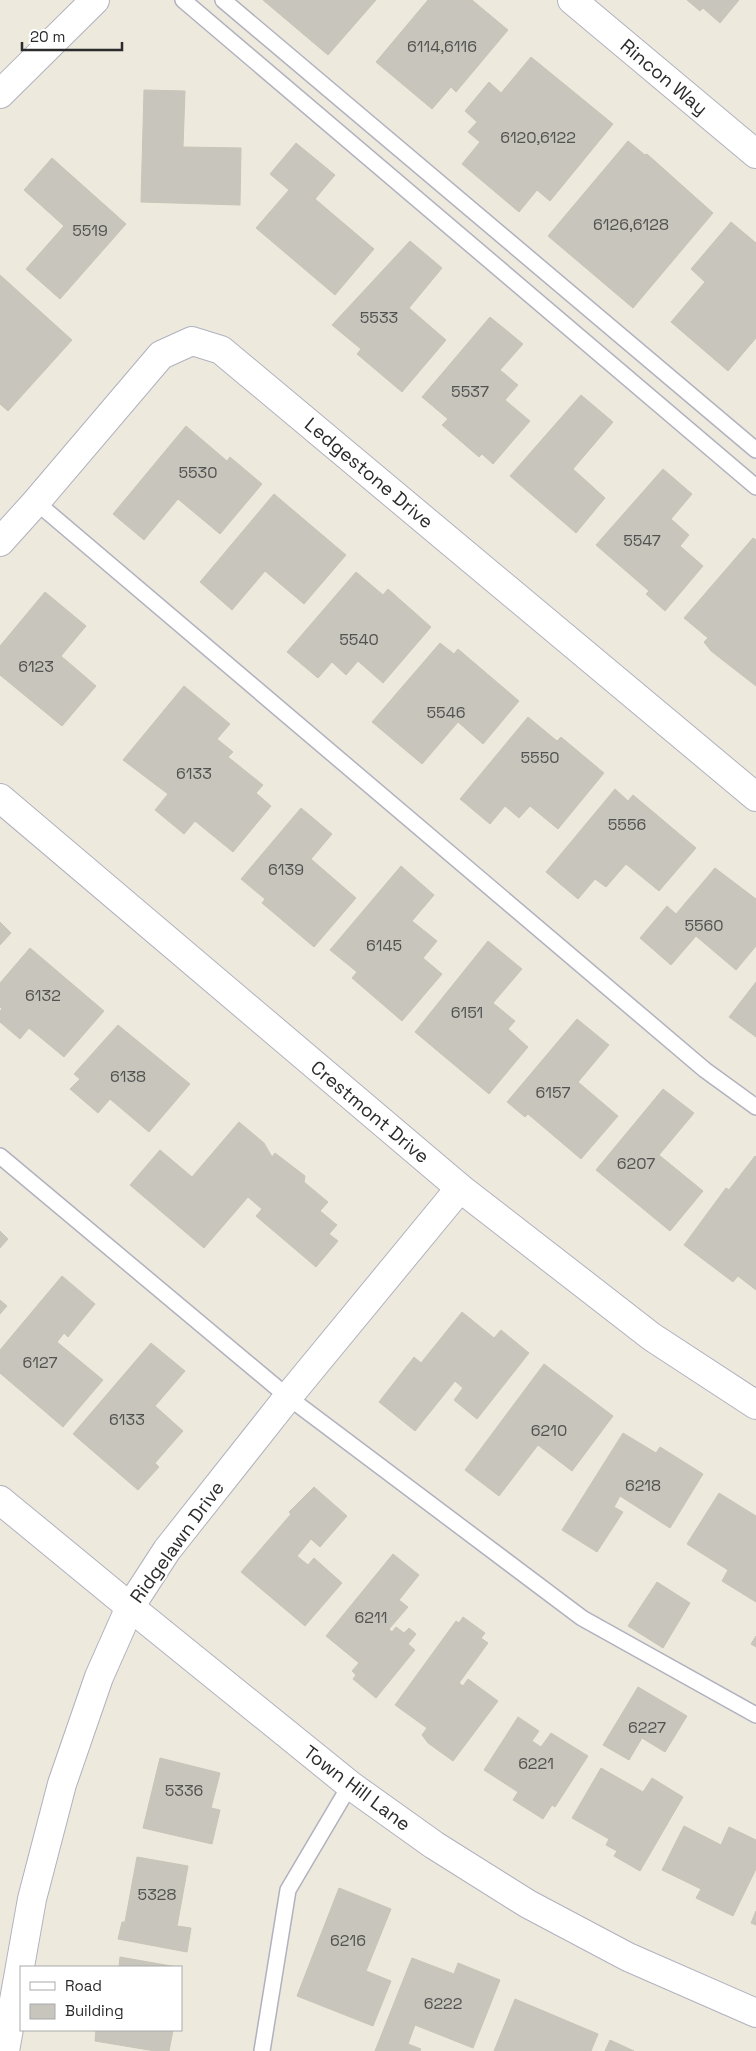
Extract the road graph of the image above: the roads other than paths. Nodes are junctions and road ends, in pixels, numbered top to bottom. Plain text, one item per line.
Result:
1 (95, 0) edge
2 (183, 0) edge
3 (223, 0) edge
4 (572, 0) edge
5 (0, 94) edge
6 (756, 154) edge
7 (756, 450) edge
8 (756, 487) edge
9 (36, 502) junction
10 (0, 542) edge
11 (756, 797) edge
12 (0, 798) edge
13 (756, 1107) edge
14 (0, 1156) edge
15 (460, 1188) junction
16 (288, 1397) junction
17 (756, 1405) edge
18 (0, 1500) edge
19 (130, 1607) junction
20 (756, 1715) edge
21 (350, 1785) junction
22 (20, 1966) edge
23 (20, 1967) edge
24 (756, 2013) edge
25 (5, 2051) edge
26 (262, 2051) edge

1 - 5 street
2 - 8 lane
3 - 7 lane
4 - 6 street, Rincon Way
9 - 10 street, Ledgestone Drive
9 - 11 street, Ledgestone Drive
9 - 13 lane
12 - 15 street, Crestmont Drive
14 - 16 lane
15 - 16 street, Ridgelawn Drive
15 - 17 street, Crestmont Drive
16 - 19 street, Ridgelawn Drive
16 - 20 lane
18 - 19 street, Town Hill Lane
19 - 21 street, Town Hill Lane
19 - 22 street, Ridgelawn Drive
21 - 24 street, Town Hill Lane
21 - 26 lane
23 - 25 street, Ridgelawn Drive

